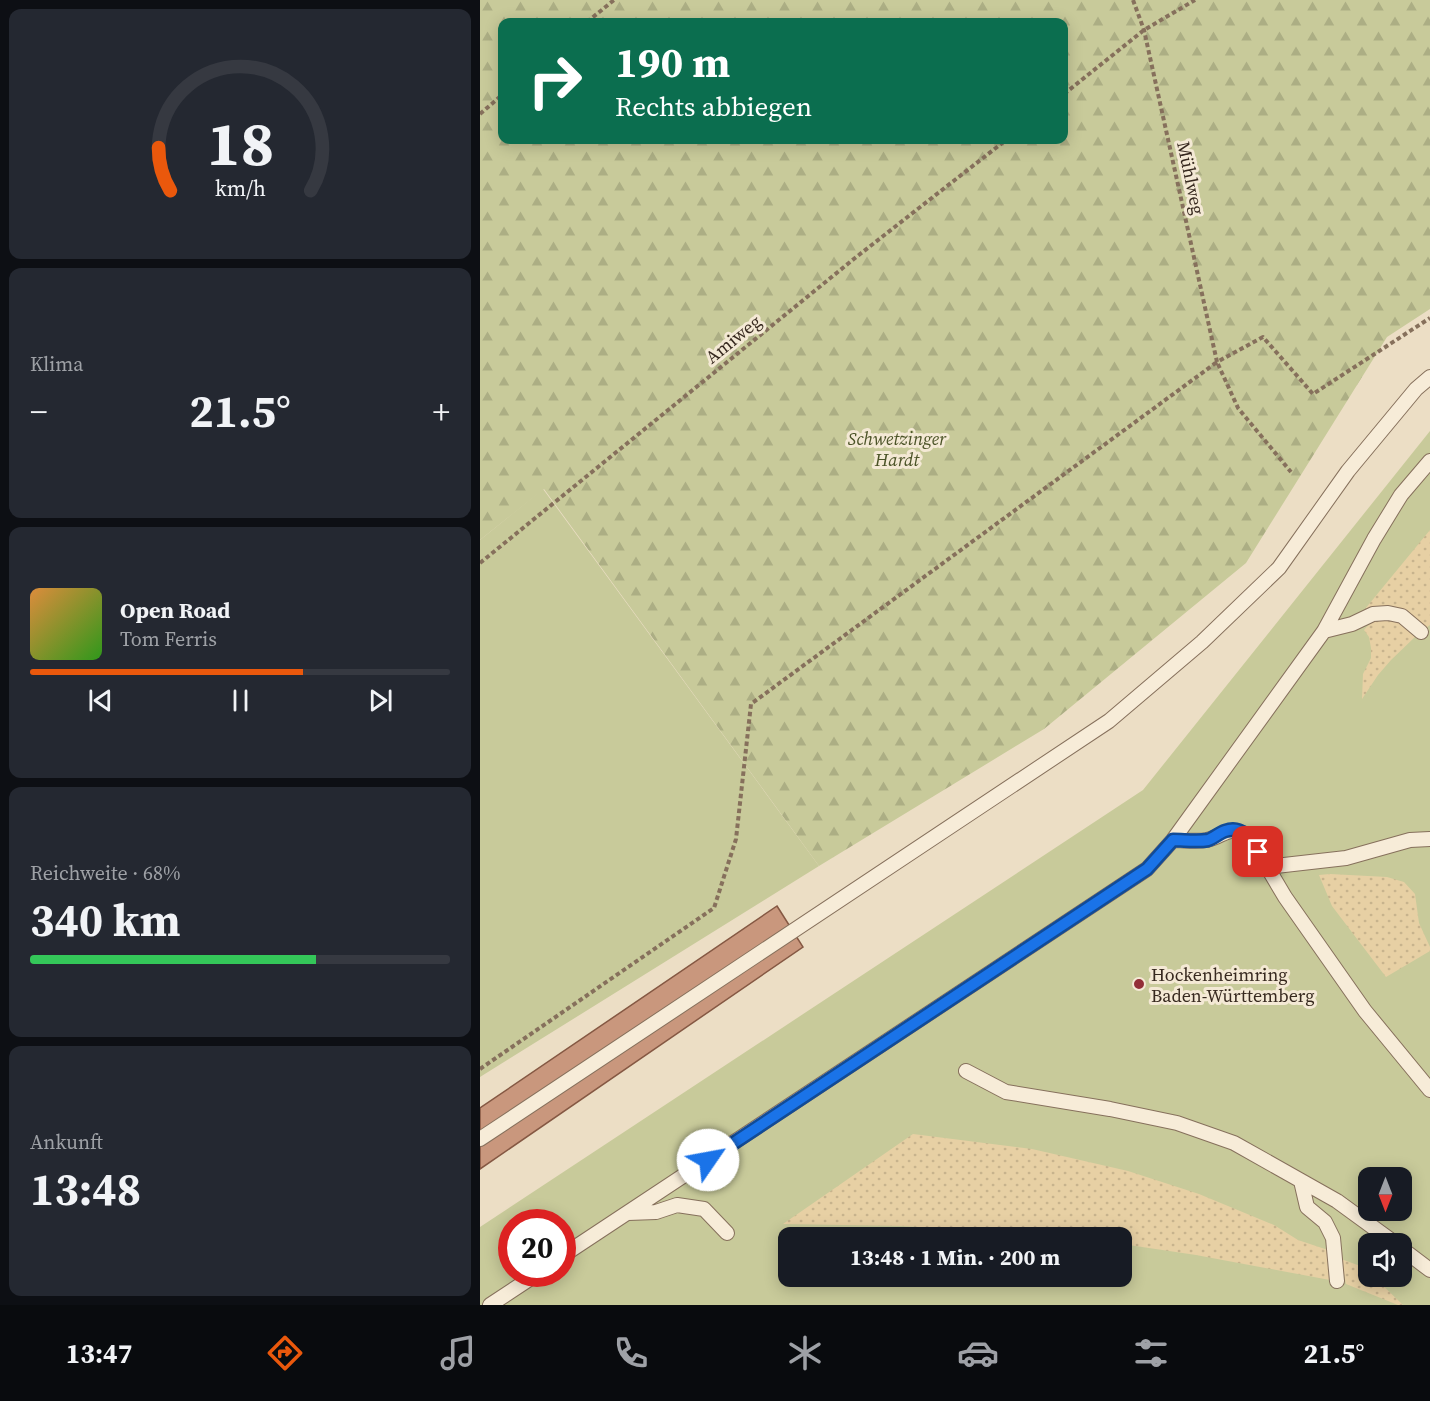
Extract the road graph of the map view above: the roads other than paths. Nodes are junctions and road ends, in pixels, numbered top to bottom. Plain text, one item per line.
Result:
1 (1430, 377) edge
2 (1430, 461) edge
3 (1324, 632) junction
4 (1421, 632) dead end
5 (1430, 839) edge
6 (1173, 840) junction
7 (1267, 867) junction
8 (966, 1071) dead end
9 (1430, 1089) edge
10 (480, 1139) edge
11 (1301, 1181) junction
12 (628, 1213) junction
13 (727, 1233) dead end
14 (1381, 1233) edge
15 (576, 1247) edge
16 (1412, 1256) edge
17 (1430, 1270) edge
18 (1336, 1281) dead end
19 (517, 1287) edge
20 (490, 1305) edge

1 - 10 lane
2 - 3 lane
3 - 4 lane
3 - 6 lane
5 - 7 lane
6 - 7 lane
6 - 12 lane
7 - 9 lane
8 - 11 lane
11 - 14 lane
11 - 18 lane
12 - 13 lane
12 - 15 lane
16 - 17 lane
19 - 20 lane

